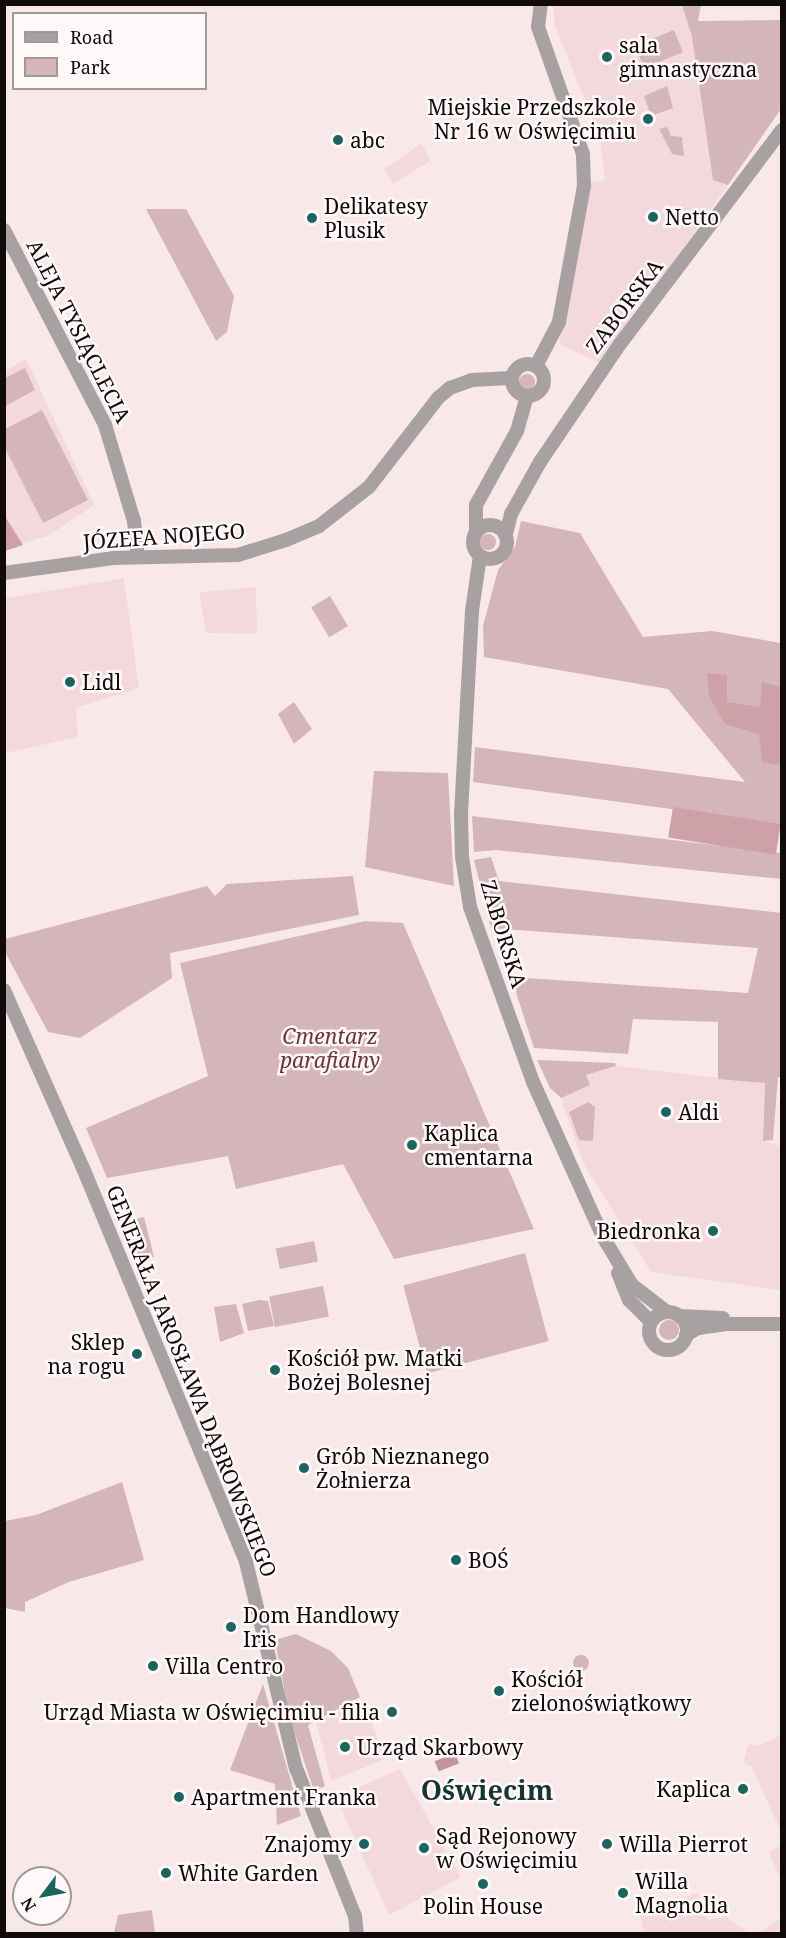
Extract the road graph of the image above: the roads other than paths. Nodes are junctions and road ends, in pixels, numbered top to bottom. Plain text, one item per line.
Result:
1 (540, 7) edge
2 (782, 130) edge
3 (4, 230) edge
4 (536, 366) junction
5 (512, 378) junction
6 (527, 396) junction
7 (488, 488) junction
8 (511, 514) junction
9 (491, 524) junction
10 (476, 532) junction
11 (506, 534) junction
12 (138, 557) junction
13 (485, 558) junction
14 (4, 573) edge
15 (4, 990) edge
16 (614, 1260) junction
17 (673, 1314) junction
18 (651, 1322) junction
19 (740, 1322) junction
20 (782, 1324) edge
21 (686, 1335) junction
22 (357, 1934) edge

1 - 4 street
2 - 8 street, ZABORSKA
3 - 12 street, ALEJA TYSIĄCLECIA
4 - 5 street
4 - 6 street
5 - 6 street
5 - 12 street, JÓZEFA NOJEGO
6 - 7 street
7 - 9 street
7 - 10 street
8 - 9 street, ZABORSKA
8 - 11 street, ZABORSKA
9 - 10 street
9 - 11 street
10 - 13 street
11 - 13 street
12 - 14 street, JÓZEFA NOJEGO
13 - 16 street, ZABORSKA
15 - 22 street, GENERAŁA JAROSŁAWA DĄBROWSKIEGO
16 - 17 street, ZABORSKA
16 - 18 street, ZABORSKA
17 - 18 street
17 - 19 street
17 - 21 street
18 - 21 street
19 - 20 street
19 - 21 street

